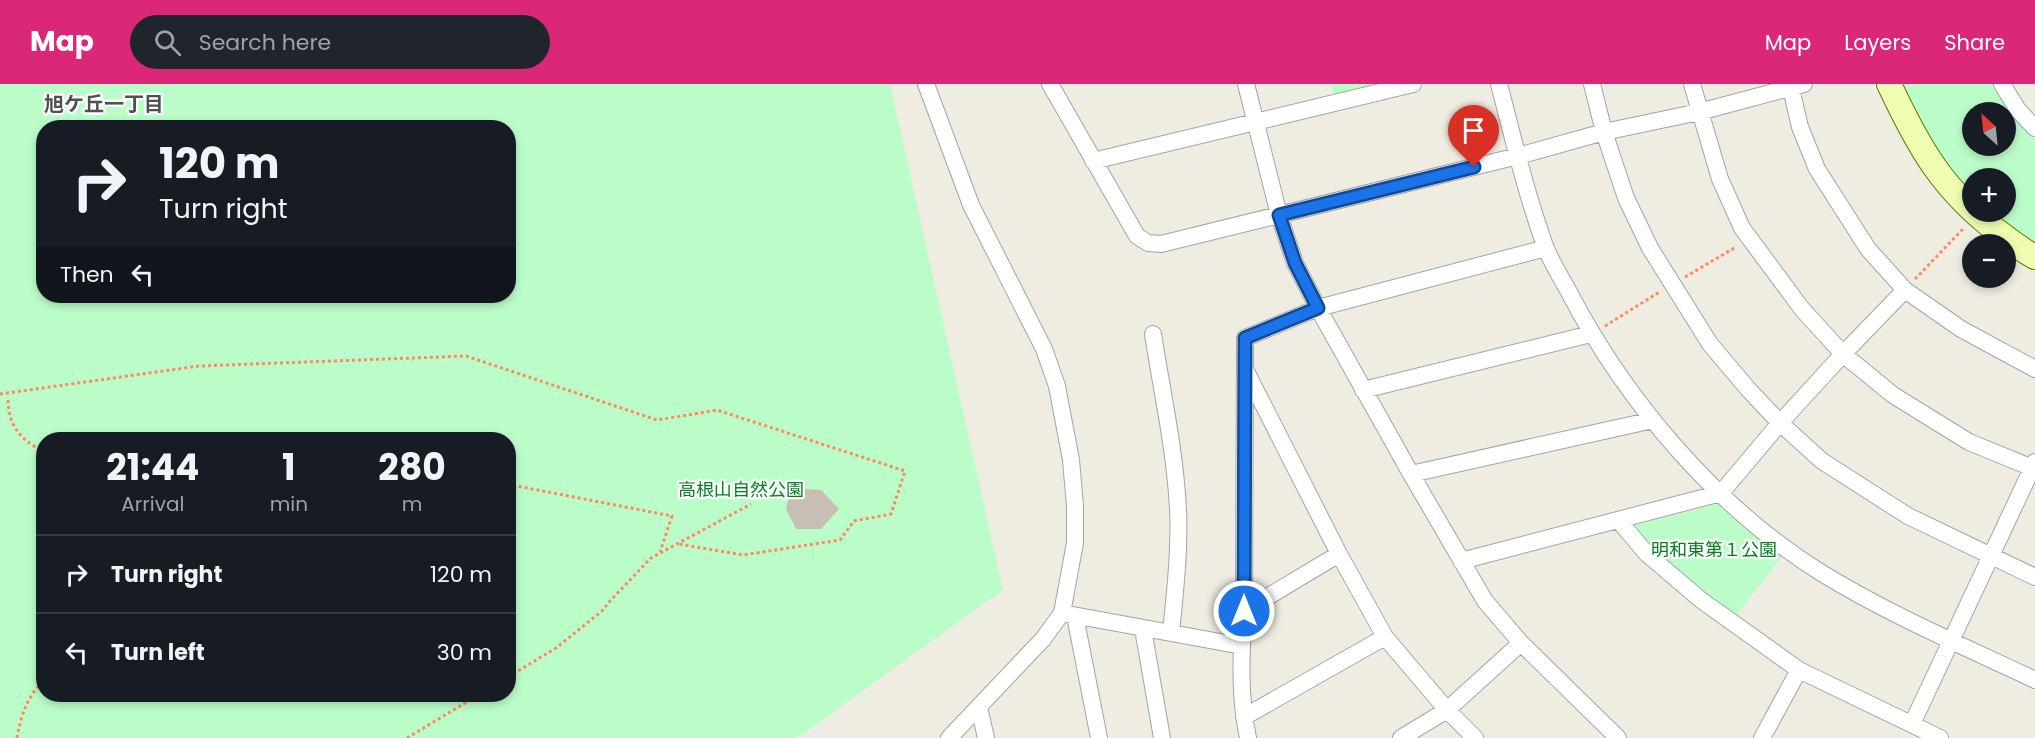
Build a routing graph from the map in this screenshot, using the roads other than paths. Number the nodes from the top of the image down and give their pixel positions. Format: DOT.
graph roads {
  1 [pos="926,84"];
  2 [pos="1050,84"];
  3 [pos="1246,84"];
  4 [pos="1413,84"];
  5 [pos="1499,84"];
  6 [pos="1592,84"];
  7 [pos="1692,84"];
  8 [pos="1889,84"];
  9 [pos="2002,84"];
  10 [pos="1795,85"];
  11 [pos="1699,112"];
  12 [pos="1255,123"];
  13 [pos="2035,128"];
  14 [pos="1604,132"];
  15 [pos="1518,156"];
  16 [pos="1093,161"];
  17 [pos="1279,215"];
  18 [pos="1546,248"];
  19 [pos="2035,257"];
  20 [pos="1905,290"];
  21 [pos="1318,308"];
  22 [pos="1153,334"];
  23 [pos="1591,334"];
  24 [pos="1843,354"];
  25 [pos="2035,369"];
  26 [pos="1245,370"];
  27 [pos="1363,390"];
  28 [pos="1653,420"];
  29 [pos="1780,423"];
  30 [pos="2034,467"];
  31 [pos="1411,474"];
  32 [pos="1721,493"];
  33 [pos="1619,521"];
  34 [pos="1340,554"];
  35 [pos="1991,556"];
  36 [pos="1461,561"];
  37 [pos="2035,577"];
  38 [pos="1244,611"];
  39 [pos="1068,615"];
  40 [pos="1143,629"];
  41 [pos="1171,633"];
  42 [pos="1384,637"];
  43 [pos="1951,640"];
  44 [pos="1521,643"];
  45 [pos="1242,646"];
  46 [pos="1799,670"];
  47 [pos="2035,680"];
  48 [pos="979,707"];
  49 [pos="1447,710"];
  50 [pos="1244,717"];
  51 [pos="1912,724"];
  52 [pos="949,738"];
  53 [pos="986,738"];
  54 [pos="1099,738"];
  55 [pos="1162,738"];
  56 [pos="1248,738"];
  57 [pos="1401,738"];
  58 [pos="1475,738"];
  59 [pos="1618,738"];
  60 [pos="1762,738"];
  61 [pos="1940,738"];
  1 -- 39 [label="street"];
  2 -- 16 [label="street"];
  3 -- 12 [label="street"];
  4 -- 12 [label="street"];
  5 -- 15 [label="street"];
  6 -- 14 [label="street"];
  7 -- 11 [label="street"];
  8 -- 19 [label="street"];
  9 -- 13 [label="street"];
  10 -- 11 [label="street"];
  10 -- 20 [label="street"];
  11 -- 14 [label="street"];
  11 -- 24 [label="street"];
  12 -- 16 [label="street"];
  12 -- 17 [label="street"];
  14 -- 15 [label="street"];
  14 -- 29 [label="street"];
  15 -- 17 [label="street"];
  15 -- 18 [label="street"];
  16 -- 17 [label="street"];
  17 -- 21 [label="street"];
  18 -- 21 [label="street"];
  18 -- 23 [label="street"];
  20 -- 24 [label="street"];
  20 -- 25 [label="street"];
  21 -- 26 [label="street"];
  21 -- 27 [label="street"];
  22 -- 41 [label="street"];
  23 -- 27 [label="street"];
  23 -- 28 [label="street"];
  24 -- 29 [label="street"];
  24 -- 30 [label="street"];
  26 -- 34 [label="street"];
  26 -- 38 [label="street"];
  27 -- 31 [label="street"];
  28 -- 31 [label="street"];
  28 -- 32 [label="street"];
  29 -- 32 [label="street"];
  29 -- 35 [label="street"];
  30 -- 35 [label="street"];
  31 -- 36 [label="street"];
  32 -- 33 [label="street"];
  32 -- 43 [label="street"];
  33 -- 36 [label="street"];
  33 -- 46 [label="street"];
  34 -- 38 [label="street"];
  34 -- 42 [label="street"];
  35 -- 37 [label="street"];
  35 -- 43 [label="street"];
  36 -- 44 [label="street"];
  38 -- 45 [label="street"];
  39 -- 40 [label="street"];
  39 -- 48 [label="street"];
  39 -- 54 [label="street"];
  40 -- 41 [label="street"];
  40 -- 55 [label="street"];
  41 -- 45 [label="street"];
  42 -- 49 [label="street"];
  42 -- 50 [label="street"];
  43 -- 47 [label="street"];
  43 -- 51 [label="street"];
  44 -- 49 [label="street"];
  44 -- 59 [label="street"];
  45 -- 50 [label="street"];
  46 -- 51 [label="street"];
  46 -- 60 [label="street"];
  48 -- 52 [label="street"];
  48 -- 53 [label="street"];
  49 -- 57 [label="street"];
  49 -- 58 [label="street"];
  50 -- 56 [label="street"];
  51 -- 61 [label="street"];
}
